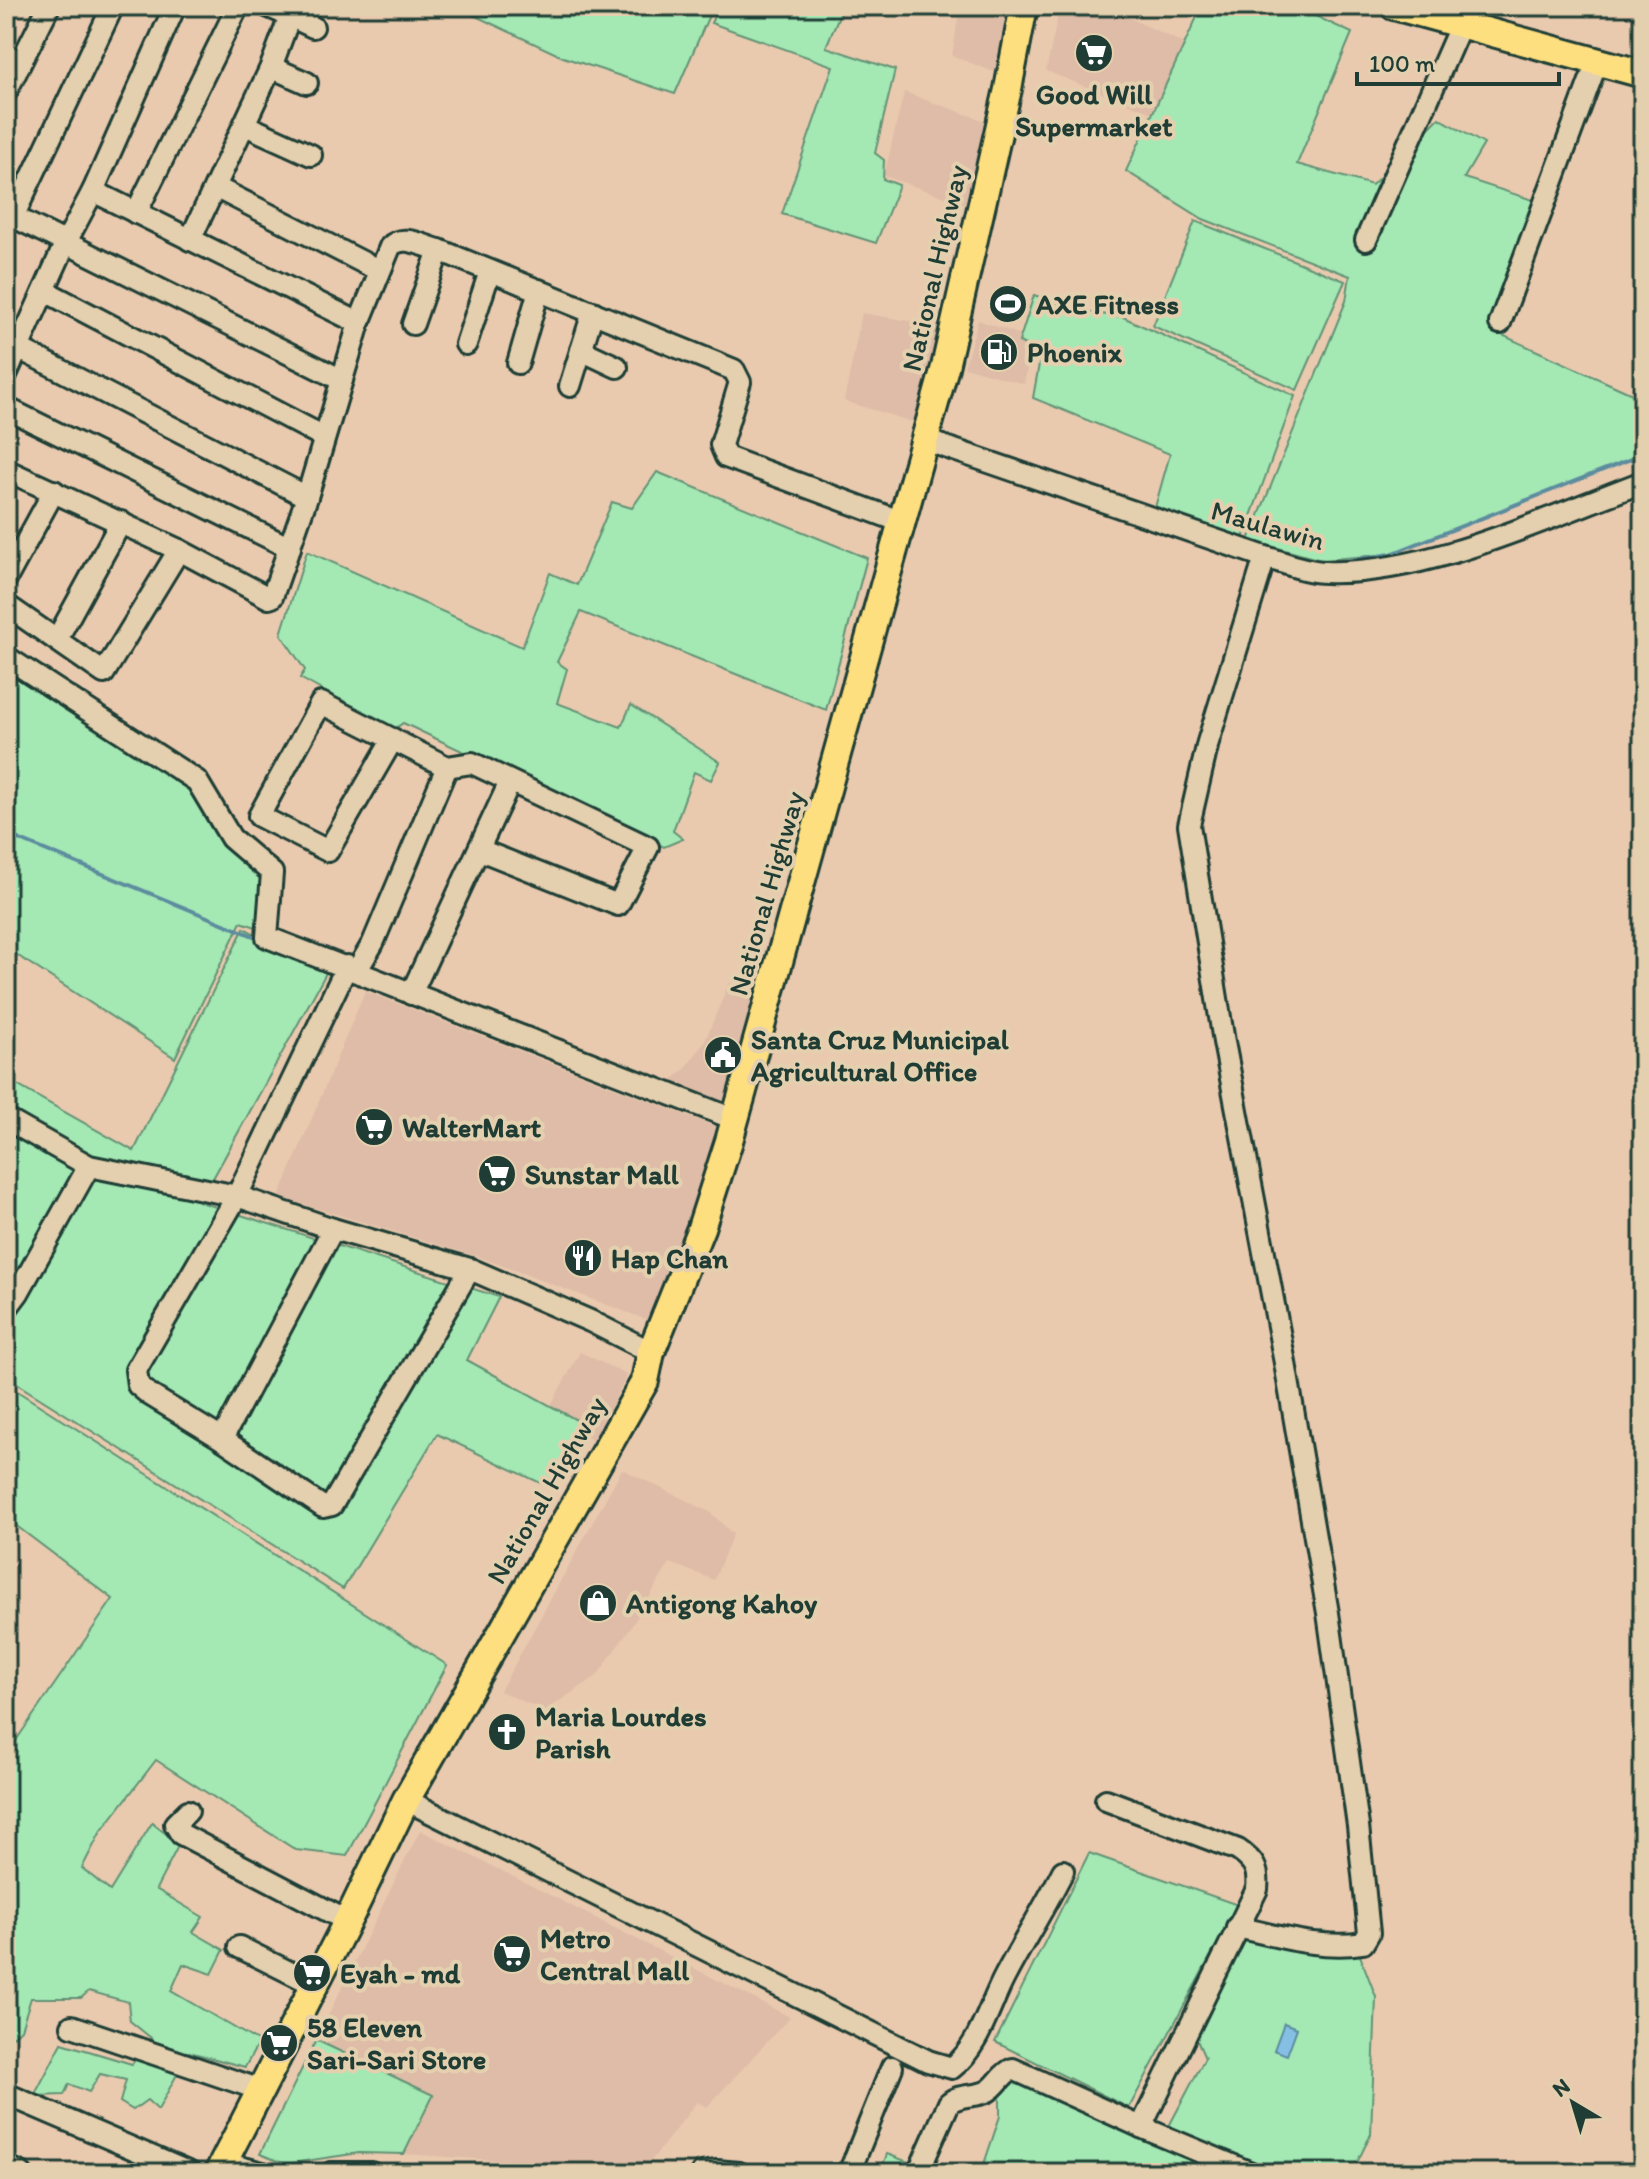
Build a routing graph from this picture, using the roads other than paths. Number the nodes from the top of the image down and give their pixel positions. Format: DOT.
graph roads {
  1 [pos="49,6"];
  2 [pos="113,6"];
  3 [pos="175,6"];
  4 [pos="238,6"];
  5 [pos="267,6"];
  6 [pos="1024,6"];
  7 [pos="1394,6"];
  8 [pos="1465,15"];
  9 [pos="290,16"];
  10 [pos="313,27"];
  11 [pos="1597,62"];
  12 [pos="271,67"];
  13 [pos="1643,74"];
  14 [pos="307,83"];
  15 [pos="6,92"];
  16 [pos="245,125"];
  17 [pos="311,155"];
  18 [pos="215,187"];
  19 [pos="93,191"];
  20 [pos="136,213"];
  21 [pos="9,215"];
  22 [pos="190,240"];
  23 [pos="1366,240"];
  24 [pos="66,242"];
  25 [pos="439,250"];
  26 [pos="378,270"];
  27 [pos="490,271"];
  28 [pos="539,290"];
  29 [pos="45,291"];
  30 [pos="593,312"];
  31 [pos="359,323"];
  32 [pos="1500,323"];
  33 [pos="413,324"];
  34 [pos="466,344"];
  35 [pos="18,348"];
  36 [pos="581,350"];
  37 [pos="518,363"];
  38 [pos="617,367"];
  39 [pos="6,375"];
  40 [pos="342,380"];
  41 [pos="570,386"];
  42 [pos="6,408"];
  43 [pos="324,437"];
  44 [pos="925,440"];
  45 [pos="6,470"];
  46 [pos="1643,482"];
  47 [pos="54,491"];
  48 [pos="307,497"];
  49 [pos="121,522"];
  50 [pos="902,522"];
  51 [pos="290,548"];
  52 [pos="179,550"];
  53 [pos="1265,557"];
  54 [pos="6,579"];
  55 [pos="6,605"];
  56 [pos="57,639"];
  57 [pos="6,657"];
  58 [pos="393,739"];
  59 [pos="447,767"];
  60 [pos="510,782"];
  61 [pos="480,850"];
  62 [pos="352,968"];
  63 [pos="411,994"];
  64 [pos="6,1119"];
  65 [pos="734,1119"];
  66 [pos="89,1166"];
  67 [pos="237,1196"];
  68 [pos="333,1229"];
  69 [pos="470,1269"];
  70 [pos="6,1309"];
  71 [pos="651,1352"];
  72 [pos="222,1439"];
  73 [pos="406,1800"];
  74 [pos="1106,1800"];
  75 [pos="188,1811"];
  76 [pos="1063,1871"];
  77 [pos="347,1921"];
  78 [pos="1237,1927"];
  79 [pos="239,1947"];
  80 [pos="315,1985"];
  81 [pos="72,2026"];
  82 [pos="892,2067"];
  83 [pos="261,2090"];
  84 [pos="6,2094"];
  85 [pos="1141,2127"];
  86 [pos="6,2166"];
  87 [pos="221,2168"];
  88 [pos="21,2173"];
  89 [pos="190,2173"];
  90 [pos="263,2173"];
  91 [pos="331,2173"];
  92 [pos="371,2173"];
  93 [pos="702,2173"];
  94 [pos="739,2173"];
  95 [pos="849,2173"];
  96 [pos="918,2173"];
  97 [pos="1251,2173"];
  1 -- 15 [label="street"];
  2 -- 21 [label="street"];
  3 -- 19 [label="street"];
  4 -- 20 [label="street"];
  5 -- 9 [label="street"];
  6 -- 44 [label="main road, National Highway"];
  7 -- 8 [label="main road"];
  8 -- 11 [label="main road"];
  8 -- 23 [label="street"];
  9 -- 10 [label="street"];
  9 -- 12 [label="street"];
  11 -- 13 [label="main road"];
  11 -- 32 [label="street"];
  12 -- 14 [label="street"];
  12 -- 16 [label="street"];
  16 -- 17 [label="street"];
  16 -- 18 [label="street"];
  18 -- 22 [label="street"];
  18 -- 26 [label="street"];
  19 -- 20 [label="street"];
  19 -- 24 [label="street"];
  20 -- 22 [label="street"];
  21 -- 24 [label="street"];
  22 -- 31 [label="street"];
  24 -- 29 [label="street"];
  24 -- 40 [label="street"];
  25 -- 26 [label="street"];
  25 -- 27 [label="street"];
  25 -- 33 [label="street"];
  26 -- 31 [label="street"];
  27 -- 28 [label="street"];
  27 -- 34 [label="street"];
  28 -- 30 [label="street"];
  28 -- 37 [label="street"];
  29 -- 35 [label="street"];
  29 -- 43 [label="street"];
  30 -- 36 [label="street"];
  30 -- 50 [label="street"];
  31 -- 40 [label="street"];
  35 -- 39 [label="street"];
  35 -- 48 [label="street"];
  36 -- 38 [label="street"];
  36 -- 41 [label="street"];
  40 -- 43 [label="street"];
  42 -- 51 [label="street"];
  43 -- 48 [label="street"];
  44 -- 50 [label="main road, National Highway"];
  44 -- 53 [label="street, Maulawin"];
  45 -- 47 [label="street"];
  46 -- 53 [label="street, Maulawin"];
  47 -- 49 [label="street"];
  47 -- 54 [label="street"];
  48 -- 51 [label="street"];
  49 -- 52 [label="street"];
  49 -- 56 [label="street"];
  50 -- 65 [label="main road, National Highway"];
  51 -- 52 [label="street"];
  52 -- 56 [label="street"];
  53 -- 78 [label="street"];
  55 -- 56 [label="street"];
  57 -- 62 [label="street"];
  58 -- 58 [label="street"];
  58 -- 59 [label="street"];
  59 -- 60 [label="street"];
  59 -- 62 [label="street"];
  60 -- 61 [label="street"];
  60 -- 61 [label="street"];
  61 -- 63 [label="street"];
  62 -- 63 [label="street"];
  62 -- 67 [label="street"];
  63 -- 65 [label="street"];
  64 -- 66 [label="street"];
  65 -- 71 [label="main road, National Highway"];
  66 -- 67 [label="street"];
  66 -- 70 [label="street"];
  67 -- 68 [label="street"];
  67 -- 72 [label="street"];
  68 -- 69 [label="street"];
  68 -- 72 [label="street"];
  69 -- 71 [label="street"];
  69 -- 72 [label="street"];
  71 -- 73 [label="main road, National Highway"];
  73 -- 76 [label="street"];
  73 -- 77 [label="main road, National Highway"];
  74 -- 78 [label="street"];
  75 -- 77 [label="street"];
  77 -- 80 [label="main road, National Highway"];
  78 -- 85 [label="street"];
  79 -- 80 [label="street"];
  80 -- 83 [label="main road, National Highway"];
  81 -- 83 [label="street"];
  82 -- 95 [label="street"];
  83 -- 87 [label="main road, National Highway"];
  84 -- 89 [label="street"];
  85 -- 96 [label="street"];
  85 -- 97 [label="street"];
  86 -- 88 [label="street"];
  87 -- 90 [label="street"];
  91 -- 92 [label="street"];
  93 -- 94 [label="street"];
}
